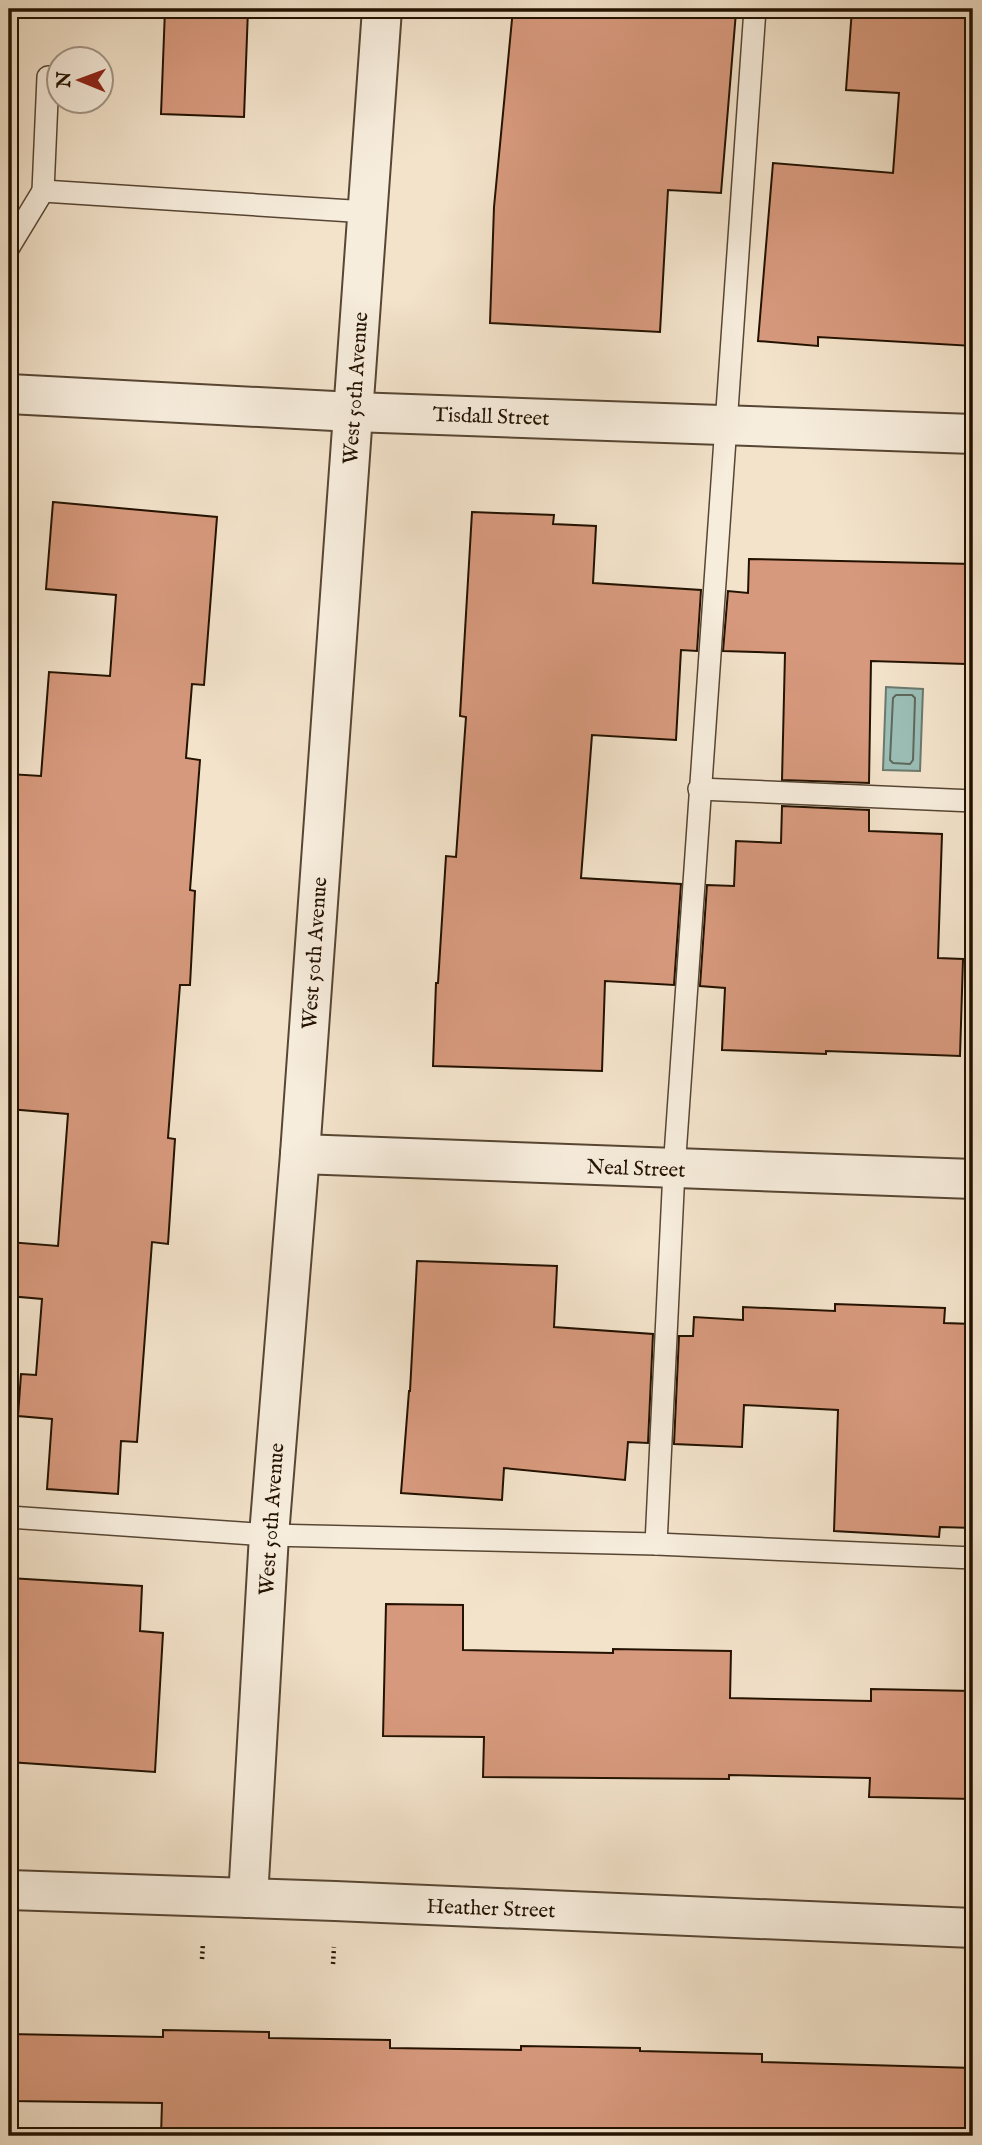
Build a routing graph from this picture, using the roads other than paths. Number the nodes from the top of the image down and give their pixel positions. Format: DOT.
graph roads {
  1 [pos="382,9"];
  2 [pos="755,9"];
  3 [pos="46,116"];
  4 [pos="43,191"];
  5 [pos="367,212"];
  6 [pos="9,247"];
  7 [pos="9,394"];
  8 [pos="353,412"];
  9 [pos="725,425"];
  10 [pos="973,434"];
  11 [pos="699,789"];
  12 [pos="973,801"];
  13 [pos="300,1154"];
  14 [pos="674,1170"];
  15 [pos="973,1179"];
  16 [pos="9,1517"];
  17 [pos="269,1535"];
  18 [pos="656,1544"];
  19 [pos="973,1558"];
  20 [pos="9,1890"];
  21 [pos="248,1898"];
  22 [pos="973,1928"];
  1 -- 5 [label="street, West 50th Avenue"];
  2 -- 9 [label="lane"];
  3 -- 4 [label="lane"];
  4 -- 5 [label="lane"];
  4 -- 6 [label="lane"];
  5 -- 8 [label="street, West 50th Avenue"];
  7 -- 8 [label="street, Tisdall Street"];
  8 -- 9 [label="street, Tisdall Street"];
  8 -- 13 [label="street, West 50th Avenue"];
  9 -- 10 [label="street, Tisdall Street"];
  9 -- 11 [label="lane"];
  11 -- 12 [label="lane"];
  11 -- 14 [label="lane"];
  13 -- 14 [label="street, Neal Street"];
  13 -- 17 [label="street, West 50th Avenue"];
  14 -- 15 [label="street, Neal Street"];
  14 -- 18 [label="lane"];
  16 -- 17 [label="lane"];
  17 -- 18 [label="lane"];
  17 -- 21 [label="street, West 50th Avenue"];
  18 -- 19 [label="lane"];
  20 -- 21 [label="street, Heather Street"];
  21 -- 22 [label="street, Heather Street"];
}
